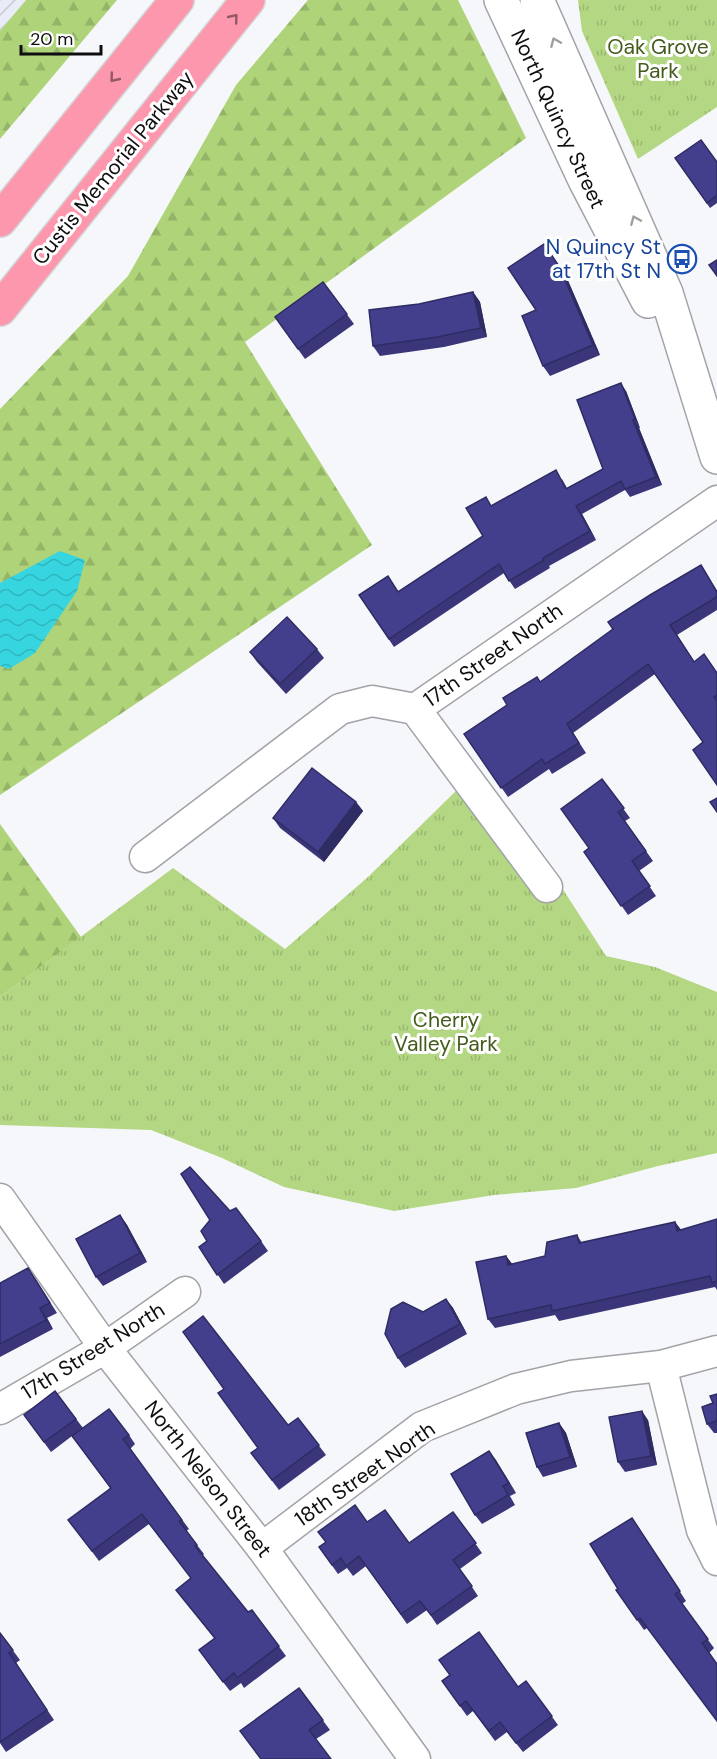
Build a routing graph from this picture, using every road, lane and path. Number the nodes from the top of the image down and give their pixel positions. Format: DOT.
graph roads {
  1 [pos="177,0"];
  2 [pos="248,0"];
  3 [pos="521,6"];
  4 [pos="0,220"];
  5 [pos="0,309"];
  6 [pos="708,397"];
  7 [pos="717,457"];
  8 [pos="717,501"];
  9 [pos="415,709"];
  10 [pos="145,857"];
  11 [pos="547,887"];
  12 [pos="0,1199"];
  13 [pos="185,1292"];
  14 [pos="105,1347"];
  15 [pos="717,1350"];
  16 [pos="661,1366"];
  17 [pos="0,1409"];
  18 [pos="262,1548"];
  19 [pos="717,1560"];
  20 [pos="415,1759"];
  1 -- 4 [label="highway, one-way"];
  5 -- 2 [label="highway, Custis Memorial Parkway, one-way"];
  3 -- 6 [label="main road, North Quincy Street"];
  6 -- 7 [label="main road, North Quincy Street"];
  8 -- 9 [label="street, 17th Street North"];
  9 -- 10 [label="street, 17th Street North"];
  9 -- 11 [label="street"];
  12 -- 14 [label="street, North Nelson Street"];
  13 -- 14 [label="street, 17th Street North"];
  14 -- 17 [label="street, 17th Street North"];
  14 -- 18 [label="street, North Nelson Street"];
  15 -- 16 [label="street, 18th Street North"];
  16 -- 18 [label="street, 18th Street North"];
  16 -- 19 [label="street"];
  18 -- 20 [label="street, North Nelson Street"];
}
